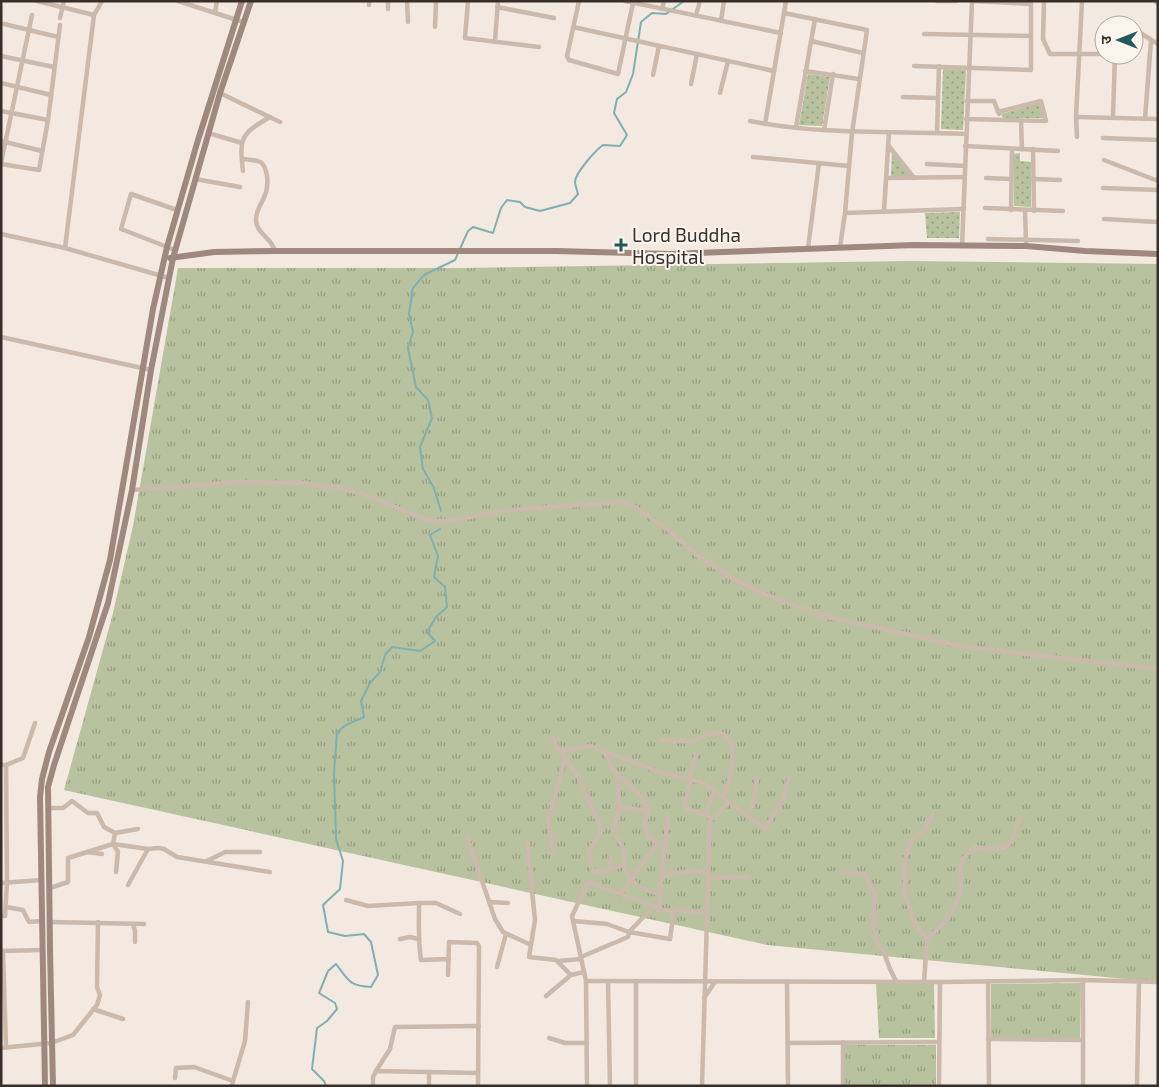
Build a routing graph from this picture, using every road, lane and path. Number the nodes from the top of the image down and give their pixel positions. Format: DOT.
graph roads {
  1 [pos="37,1"];
  2 [pos="64,1"];
  3 [pos="102,1"];
  4 [pos="178,1"];
  5 [pos="217,1"];
  6 [pos="242,1"];
  7 [pos="251,1"];
  8 [pos="388,1"];
  9 [pos="407,1"];
  10 [pos="436,1"];
  11 [pos="468,1"];
  12 [pos="579,1"];
  13 [pos="626,1"];
  14 [pos="664,1"];
  15 [pos="700,1"];
  16 [pos="724,1"];
  17 [pos="786,1"];
  18 [pos="937,1"];
  19 [pos="956,1"];
  20 [pos="973,1"];
  21 [pos="1044,1"];
  22 [pos="1082,1"];
  23 [pos="1155,1"];
  24 [pos="633,3"];
  25 [pos="498,4"];
  26 [pos="1158,4"];
  27 [pos="63,7"];
  28 [pos="388,9"];
  29 [pos="664,9"];
  30 [pos="215,12"];
  31 [pos="784,12"];
  32 [pos="32,15"];
  33 [pos="94,15"];
  34 [pos="696,15"];
  35 [pos="60,18"];
  36 [pos="554,18"];
  37 [pos="235,19"];
  38 [pos="815,19"];
  39 [pos="720,21"];
  40 [pos="243,22"];
  41 [pos="408,22"];
  42 [pos="4,24"];
  43 [pos="60,25"];
  44 [pos="435,27"];
  45 [pos="573,27"];
  46 [pos="30,30"];
  47 [pos="781,33"];
  48 [pos="924,34"];
  49 [pos="1144,35"];
  50 [pos="971,36"];
  51 [pos="1031,36"];
  52 [pos="58,37"];
  53 [pos="626,38"];
  54 [pos="1151,40"];
  55 [pos="495,41"];
  56 [pos="811,41"];
  57 [pos="1158,44"];
  58 [pos="659,46"];
  59 [pos="539,47"];
  60 [pos="864,53"];
  61 [pos="697,54"];
  62 [pos="1094,54"];
  63 [pos="1079,55"];
  64 [pos="1,56"];
  65 [pos="22,60"];
  66 [pos="728,61"];
  67 [pos="222,64"];
  68 [pos="229,65"];
  69 [pos="1115,65"];
  70 [pos="914,66"];
  71 [pos="939,66"];
  72 [pos="54,67"];
  73 [pos="970,67"];
  74 [pos="805,70"];
  75 [pos="774,71"];
  76 [pos="833,74"];
  77 [pos="653,75"];
  78 [pos="859,79"];
  79 [pos="1,83"];
  80 [pos="690,84"];
  81 [pos="18,88"];
  82 [pos="220,93"];
  83 [pos="720,93"];
  84 [pos="51,94"];
  85 [pos="903,98"];
  86 [pos="938,98"];
  87 [pos="967,101"];
  88 [pos="1,111"];
  89 [pos="998,112"];
  90 [pos="12,114"];
  91 [pos="1113,116"];
  92 [pos="270,117"];
  93 [pos="1076,117"];
  94 [pos="966,119"];
  95 [pos="1145,119"];
  96 [pos="1158,119"];
  97 [pos="48,120"];
  98 [pos="750,120"];
  99 [pos="1001,120"];
  100 [pos="280,122"];
  101 [pos="1021,122"];
  102 [pos="765,124"];
  103 [pos="796,127"];
  104 [pos="824,130"];
  105 [pos="889,132"];
  106 [pos="208,133"];
  107 [pos="852,133"];
  108 [pos="937,133"];
  109 [pos="966,134"];
  110 [pos="1077,137"];
  111 [pos="1103,138"];
  112 [pos="1158,140"];
  113 [pos="3,142"];
  114 [pos="242,143"];
  115 [pos="888,145"];
  116 [pos="966,146"];
  117 [pos="1012,149"];
  118 [pos="1022,149"];
  119 [pos="1033,149"];
  120 [pos="42,151"];
  121 [pos="1058,151"];
  122 [pos="753,157"];
  123 [pos="242,159"];
  124 [pos="1104,160"];
  125 [pos="820,163"];
  126 [pos="1,164"];
  127 [pos="927,164"];
  128 [pos="850,166"];
  129 [pos="965,166"];
  130 [pos="243,171"];
  131 [pos="964,177"];
  132 [pos="887,178"];
  133 [pos="914,178"];
  134 [pos="986,178"];
  135 [pos="195,179"];
  136 [pos="1011,179"];
  137 [pos="1033,179"];
  138 [pos="1060,180"];
  139 [pos="1158,181"];
  140 [pos="240,187"];
  141 [pos="1103,188"];
  142 [pos="1158,190"];
  143 [pos="985,208"];
  144 [pos="177,210"];
  145 [pos="964,210"];
  146 [pos="1011,210"];
  147 [pos="1025,210"];
  148 [pos="884,211"];
  149 [pos="1034,211"];
  150 [pos="1063,211"];
  151 [pos="845,213"];
  152 [pos="1104,219"];
  153 [pos="1158,222"];
  154 [pos="1,234"];
  155 [pos="988,238"];
  156 [pos="1078,242"];
  157 [pos="1026,243"];
  158 [pos="962,246"];
  159 [pos="167,247"];
  160 [pos="840,247"];
  161 [pos="65,248"];
  162 [pos="808,248"];
  163 [pos="175,250"];
  164 [pos="274,251"];
  165 [pos="1158,254"];
  166 [pos="164,258"];
  167 [pos="173,258"];
  168 [pos="160,276"];
  169 [pos="169,278"];
  170 [pos="1,337"];
  171 [pos="143,368"];
  172 [pos="151,370"];
  173 [pos="132,490"];
  174 [pos="1158,669"];
  175 [pos="35,723"];
  176 [pos="552,738"];
  177 [pos="661,740"];
  178 [pos="559,751"];
  179 [pos="606,752"];
  180 [pos="696,755"];
  181 [pos="565,759"];
  182 [pos="4,765"];
  183 [pos="618,775"];
  184 [pos="757,778"];
  185 [pos="788,778"];
  186 [pos="690,780"];
  187 [pos="714,791"];
  188 [pos="724,798"];
  189 [pos="728,802"];
  190 [pos="619,807"];
  191 [pos="49,808"];
  192 [pos="649,811"];
  193 [pos="933,814"];
  194 [pos="668,815"];
  195 [pos="707,816"];
  196 [pos="747,816"];
  197 [pos="1020,818"];
  198 [pos="138,829"];
  199 [pos="116,833"];
  200 [pos="466,837"];
  201 [pos="527,842"];
  202 [pos="659,842"];
  203 [pos="113,844"];
  204 [pos="665,847"];
  205 [pos="148,849"];
  206 [pos="86,851"];
  207 [pos="260,852"];
  208 [pos="554,853"];
  209 [pos="102,854"];
  210 [pos="611,857"];
  211 [pos="207,862"];
  212 [pos="623,865"];
  213 [pos="610,869"];
  214 [pos="593,871"];
  215 [pos="116,872"];
  216 [pos="270,872"];
  217 [pos="842,873"];
  218 [pos="662,875"];
  219 [pos="708,876"];
  220 [pos="748,877"];
  221 [pos="50,879"];
  222 [pos="632,879"];
  223 [pos="41,880"];
  224 [pos="1,882"];
  225 [pos="588,882"];
  226 [pos="7,883"];
  227 [pos="128,886"];
  228 [pos="50,888"];
  229 [pos="620,894"];
  230 [pos="660,894"];
  231 [pos="346,900"];
  232 [pos="489,902"];
  233 [pos="419,903"];
  234 [pos="508,903"];
  235 [pos="654,906"];
  236 [pos="6,907"];
  237 [pos="659,910"];
  238 [pos="674,910"];
  239 [pos="707,912"];
  240 [pos="460,914"];
  241 [pos="1,916"];
  242 [pos="42,921"];
  243 [pos="574,921"];
  244 [pos="50,922"];
  245 [pos="98,922"];
  246 [pos="133,924"];
  247 [pos="144,924"];
  248 [pos="629,932"];
  249 [pos="506,934"];
  250 [pos="400,939"];
  251 [pos="418,939"];
  252 [pos="927,939"];
  253 [pos="135,942"];
  254 [pos="531,945"];
  255 [pos="43,950"];
  256 [pos="2,951"];
  257 [pos="581,958"];
  258 [pos="449,959"];
  259 [pos="558,961"];
  260 [pos="497,968"];
  261 [pos="584,972"];
  262 [pos="448,975"];
  263 [pos="571,975"];
  264 [pos="1083,980"];
  265 [pos="586,981"];
  266 [pos="608,981"];
  267 [pos="896,981"];
  268 [pos="988,981"];
  269 [pos="1139,981"];
  270 [pos="636,982"];
  271 [pos="704,982"];
  272 [pos="715,982"];
  273 [pos="787,982"];
  274 [pos="924,982"];
  275 [pos="940,982"];
  276 [pos="1158,982"];
  277 [pos="546,996"];
  278 [pos="704,999"];
  279 [pos="248,1002"];
  280 [pos="93,1009"];
  281 [pos="123,1019"];
  282 [pos="479,1026"];
  283 [pos="549,1038"];
  284 [pos="988,1039"];
  285 [pos="1082,1040"];
  286 [pos="587,1042"];
  287 [pos="843,1042"];
  288 [pos="939,1042"];
  289 [pos="48,1043"];
  290 [pos="788,1044"];
  291 [pos="4,1048"];
  292 [pos="376,1071"];
  293 [pos="429,1072"];
  294 [pos="477,1073"];
  295 [pos="175,1078"];
  296 [pos="233,1083"];
  297 [pos="46,1086"];
  298 [pos="53,1086"];
  299 [pos="373,1086"];
  300 [pos="429,1086"];
  301 [pos="478,1086"];
  302 [pos="587,1086"];
  303 [pos="610,1086"];
  304 [pos="636,1086"];
  305 [pos="702,1086"];
  306 [pos="788,1086"];
  307 [pos="843,1086"];
  308 [pos="939,1086"];
  309 [pos="989,1086"];
  310 [pos="1083,1086"];
  311 [pos="1137,1086"];
  1 -- 27 [label="street"];
  2 -- 27 [label="street"];
  3 -- 33 [label="street"];
  4 -- 30 [label="street"];
  5 -- 30 [label="street"];
  6 -- 37 [label="street"];
  7 -- 40 [label="street"];
  8 -- 28 [label="street"];
  9 -- 41 [label="street"];
  10 -- 44 [label="street"];
  11 -- 55 [label="street"];
  12 -- 45 [label="street"];
  13 -- 24 [label="street"];
  14 -- 29 [label="street"];
  15 -- 34 [label="street"];
  16 -- 39 [label="street"];
  17 -- 31 [label="street"];
  18 -- 19 [label="street"];
  20 -- 50 [label="street"];
  20 -- 51 [label="street"];
  21 -- 63 [label="street"];
  22 -- 63 [label="street"];
  23 -- 26 [label="street"];
  24 -- 29 [label="street"];
  24 -- 53 [label="street"];
  25 -- 36 [label="street"];
  25 -- 55 [label="street"];
  27 -- 33 [label="street"];
  27 -- 35 [label="street"];
  29 -- 34 [label="street"];
  30 -- 37 [label="street"];
  31 -- 38 [label="street"];
  31 -- 47 [label="street"];
  32 -- 46 [label="street"];
  33 -- 161 [label="street"];
  34 -- 39 [label="street"];
  37 -- 40 [label="street"];
  37 -- 67 [label="street"];
  38 -- 56 [label="street"];
  38 -- 60 [label="street"];
  39 -- 47 [label="street"];
  40 -- 68 [label="street"];
  42 -- 46 [label="street"];
  43 -- 52 [label="street"];
  45 -- 53 [label="street"];
  45 -- 53 [label="street"];
  46 -- 52 [label="street"];
  46 -- 65 [label="street"];
  47 -- 75 [label="street"];
  48 -- 50 [label="street"];
  49 -- 54 [label="street"];
  50 -- 51 [label="street"];
  50 -- 73 [label="street"];
  51 -- 73 [label="street"];
  52 -- 72 [label="street"];
  53 -- 58 [label="street"];
  54 -- 57 [label="street"];
  54 -- 95 [label="street"];
  55 -- 59 [label="street"];
  56 -- 60 [label="street"];
  56 -- 74 [label="street"];
  58 -- 61 [label="street"];
  58 -- 77 [label="street"];
  60 -- 78 [label="street"];
  61 -- 66 [label="street"];
  61 -- 80 [label="street"];
  62 -- 63 [label="street"];
  63 -- 93 [label="street"];
  64 -- 65 [label="street"];
  65 -- 72 [label="street"];
  65 -- 81 [label="street"];
  66 -- 75 [label="street"];
  66 -- 83 [label="street"];
  67 -- 68 [label="street"];
  67 -- 144 [label="street"];
  68 -- 82 [label="street"];
  69 -- 91 [label="street"];
  70 -- 71 [label="street"];
  71 -- 73 [label="street"];
  71 -- 86 [label="street"];
  72 -- 84 [label="street"];
  73 -- 87 [label="street"];
  74 -- 76 [label="street"];
  74 -- 103 [label="street"];
  75 -- 102 [label="street"];
  76 -- 78 [label="street"];
  76 -- 104 [label="street"];
  78 -- 107 [label="street"];
  79 -- 81 [label="street"];
  81 -- 84 [label="street"];
  81 -- 90 [label="street"];
  82 -- 92 [label="street"];
  82 -- 106 [label="street"];
  84 -- 97 [label="street"];
  85 -- 86 [label="street"];
  86 -- 108 [label="street"];
  87 -- 89 [label="street"];
  87 -- 94 [label="street"];
  88 -- 90 [label="street"];
  89 -- 99 [label="street"];
  89 -- 101 [label="street"];
  90 -- 97 [label="street"];
  90 -- 113 [label="street"];
  91 -- 93 [label="street"];
  91 -- 95 [label="street"];
  92 -- 100 [label="street"];
  92 -- 114 [label="street"];
  93 -- 110 [label="street"];
  94 -- 99 [label="street"];
  94 -- 109 [label="street"];
  95 -- 96 [label="street"];
  97 -- 120 [label="street"];
  98 -- 102 [label="street"];
  99 -- 101 [label="street"];
  101 -- 118 [label="street"];
  102 -- 103 [label="street"];
  103 -- 104 [label="street"];
  104 -- 107 [label="street"];
  105 -- 107 [label="street"];
  105 -- 108 [label="street"];
  105 -- 115 [label="street"];
  106 -- 114 [label="street"];
  106 -- 135 [label="street"];
  107 -- 128 [label="street"];
  108 -- 109 [label="street"];
  109 -- 116 [label="street"];
  111 -- 112 [label="street"];
  113 -- 120 [label="street"];
  113 -- 126 [label="street"];
  114 -- 123 [label="street"];
  115 -- 132 [label="street"];
  115 -- 133 [label="street"];
  116 -- 117 [label="street"];
  116 -- 129 [label="street"];
  117 -- 118 [label="street"];
  117 -- 136 [label="street"];
  118 -- 119 [label="street"];
  119 -- 121 [label="street"];
  119 -- 137 [label="street"];
  120 -- 126 [label="street"];
  122 -- 125 [label="street"];
  123 -- 130 [label="street"];
  123 -- 164 [label="street"];
  124 -- 139 [label="street"];
  125 -- 128 [label="street"];
  125 -- 162 [label="street"];
  127 -- 129 [label="street"];
  128 -- 151 [label="street"];
  129 -- 131 [label="street"];
  131 -- 133 [label="street"];
  131 -- 145 [label="street"];
  132 -- 133 [label="street"];
  132 -- 148 [label="street"];
  134 -- 136 [label="street"];
  135 -- 140 [label="street"];
  135 -- 163 [label="street"];
  136 -- 146 [label="street"];
  137 -- 138 [label="street"];
  137 -- 149 [label="street"];
  141 -- 142 [label="street"];
  143 -- 146 [label="street"];
  144 -- 159 [label="street"];
  144 -- 159 [label="street"];
  145 -- 148 [label="street"];
  145 -- 158 [label="street"];
  146 -- 147 [label="street"];
  147 -- 149 [label="street"];
  147 -- 157 [label="street"];
  148 -- 151 [label="street"];
  149 -- 150 [label="street"];
  151 -- 160 [label="street"];
  152 -- 153 [label="street"];
  154 -- 161 [label="street"];
  155 -- 157 [label="street"];
  156 -- 157 [label="street"];
  157 -- 158 [label="street"];
  157 -- 165 [label="street"];
  158 -- 160 [label="street"];
  159 -- 163 [label="street"];
  159 -- 166 [label="street"];
  160 -- 162 [label="street"];
  161 -- 168 [label="street"];
  162 -- 164 [label="street"];
  163 -- 167 [label="street"];
  164 -- 167 [label="street"];
  166 -- 167 [label="street"];
  166 -- 168 [label="street"];
  167 -- 169 [label="street"];
  168 -- 169 [label="street"];
  168 -- 171 [label="street"];
  169 -- 172 [label="street"];
  170 -- 171 [label="street"];
  171 -- 172 [label="street"];
  171 -- 223 [label="street"];
  172 -- 173 [label="street"];
  173 -- 174 [label="street"];
  173 -- 191 [label="street"];
  175 -- 182 [label="street"];
  176 -- 178 [label="street"];
  177 -- 188 [label="street"];
  178 -- 179 [label="street"];
  178 -- 181 [label="street"];
  179 -- 183 [label="street"];
  179 -- 186 [label="street"];
  180 -- 186 [label="street"];
  181 -- 208 [label="street"];
  181 -- 214 [label="street"];
  182 -- 226 [label="street"];
  183 -- 190 [label="street"];
  183 -- 192 [label="street"];
  184 -- 196 [label="street"];
  185 -- 196 [label="street"];
  186 -- 187 [label="street"];
  186 -- 195 [label="street"];
  187 -- 188 [label="street"];
  187 -- 195 [label="street"];
  188 -- 189 [label="street"];
  189 -- 195 [label="street"];
  189 -- 196 [label="street"];
  190 -- 192 [label="street"];
  190 -- 212 [label="street"];
  191 -- 199 [label="street"];
  191 -- 221 [label="street"];
  192 -- 202 [label="street"];
  193 -- 252 [label="street"];
  194 -- 204 [label="street"];
  195 -- 219 [label="street"];
  197 -- 252 [label="street"];
  198 -- 199 [label="street"];
  199 -- 203 [label="street"];
  200 -- 232 [label="street"];
  201 -- 254 [label="street"];
  202 -- 204 [label="street"];
  202 -- 222 [label="street"];
  203 -- 205 [label="street"];
  203 -- 206 [label="street"];
  203 -- 215 [label="street"];
  204 -- 218 [label="street"];
  205 -- 211 [label="street"];
  205 -- 227 [label="street"];
  206 -- 209 [label="street"];
  206 -- 228 [label="street"];
  207 -- 211 [label="street"];
  210 -- 213 [label="street"];
  211 -- 216 [label="street"];
  212 -- 213 [label="street"];
  212 -- 222 [label="street"];
  213 -- 214 [label="street"];
  214 -- 225 [label="street"];
  217 -- 267 [label="street"];
  218 -- 219 [label="street"];
  218 -- 230 [label="street"];
  219 -- 220 [label="street"];
  219 -- 239 [label="street"];
  221 -- 223 [label="street"];
  221 -- 228 [label="street"];
  222 -- 229 [label="street"];
  222 -- 230 [label="street"];
  223 -- 226 [label="street"];
  223 -- 242 [label="street"];
  224 -- 226 [label="street"];
  225 -- 229 [label="street"];
  225 -- 243 [label="street"];
  226 -- 236 [label="street"];
  228 -- 244 [label="street"];
  229 -- 235 [label="street"];
  230 -- 237 [label="street"];
  231 -- 233 [label="street"];
  232 -- 234 [label="street"];
  232 -- 249 [label="street"];
  233 -- 240 [label="street"];
  233 -- 251 [label="street"];
  235 -- 237 [label="street"];
  235 -- 248 [label="street"];
  236 -- 241 [label="street"];
  236 -- 242 [label="street"];
  237 -- 238 [label="street"];
  238 -- 239 [label="street"];
  238 -- 248 [label="street"];
  239 -- 271 [label="street"];
  242 -- 255 [label="street"];
  243 -- 248 [label="street"];
  243 -- 257 [label="street"];
  244 -- 245 [label="street"];
  244 -- 289 [label="street"];
  245 -- 246 [label="street"];
  245 -- 280 [label="street"];
  246 -- 247 [label="street"];
  246 -- 253 [label="street"];
  248 -- 257 [label="street"];
  249 -- 254 [label="street"];
  249 -- 260 [label="street"];
  250 -- 251 [label="street"];
  251 -- 258 [label="street"];
  252 -- 274 [label="street"];
  254 -- 259 [label="street"];
  255 -- 256 [label="street"];
  255 -- 289 [label="street"];
  256 -- 291 [label="street"];
  257 -- 259 [label="street"];
  257 -- 261 [label="street"];
  258 -- 262 [label="street"];
  258 -- 282 [label="street"];
  259 -- 263 [label="street"];
  261 -- 263 [label="street"];
  261 -- 265 [label="street"];
  263 -- 277 [label="street"];
  264 -- 268 [label="street"];
  264 -- 269 [label="street"];
  264 -- 285 [label="street"];
  265 -- 266 [label="street"];
  265 -- 286 [label="street"];
  266 -- 270 [label="street"];
  266 -- 303 [label="street"];
  267 -- 273 [label="street"];
  267 -- 274 [label="street"];
  268 -- 275 [label="street"];
  268 -- 284 [label="street"];
  269 -- 276 [label="street"];
  269 -- 311 [label="street"];
  270 -- 271 [label="street"];
  270 -- 304 [label="street"];
  271 -- 272 [label="street"];
  271 -- 278 [label="street"];
  272 -- 273 [label="street"];
  272 -- 278 [label="street"];
  273 -- 290 [label="street"];
  274 -- 275 [label="street"];
  275 -- 288 [label="street"];
  278 -- 305 [label="street"];
  279 -- 296 [label="street"];
  280 -- 281 [label="street"];
  280 -- 289 [label="street"];
  282 -- 292 [label="street"];
  282 -- 294 [label="street"];
  283 -- 286 [label="street"];
  284 -- 285 [label="street"];
  284 -- 309 [label="street"];
  285 -- 310 [label="street"];
  286 -- 302 [label="street"];
  287 -- 288 [label="street"];
  287 -- 290 [label="street"];
  287 -- 307 [label="street"];
  288 -- 308 [label="street"];
  289 -- 291 [label="street"];
  289 -- 297 [label="street"];
  289 -- 298 [label="street"];
  290 -- 306 [label="street"];
  292 -- 293 [label="street"];
  292 -- 299 [label="street"];
  293 -- 294 [label="street"];
  293 -- 300 [label="street"];
  294 -- 301 [label="street"];
  295 -- 296 [label="street"];
}
